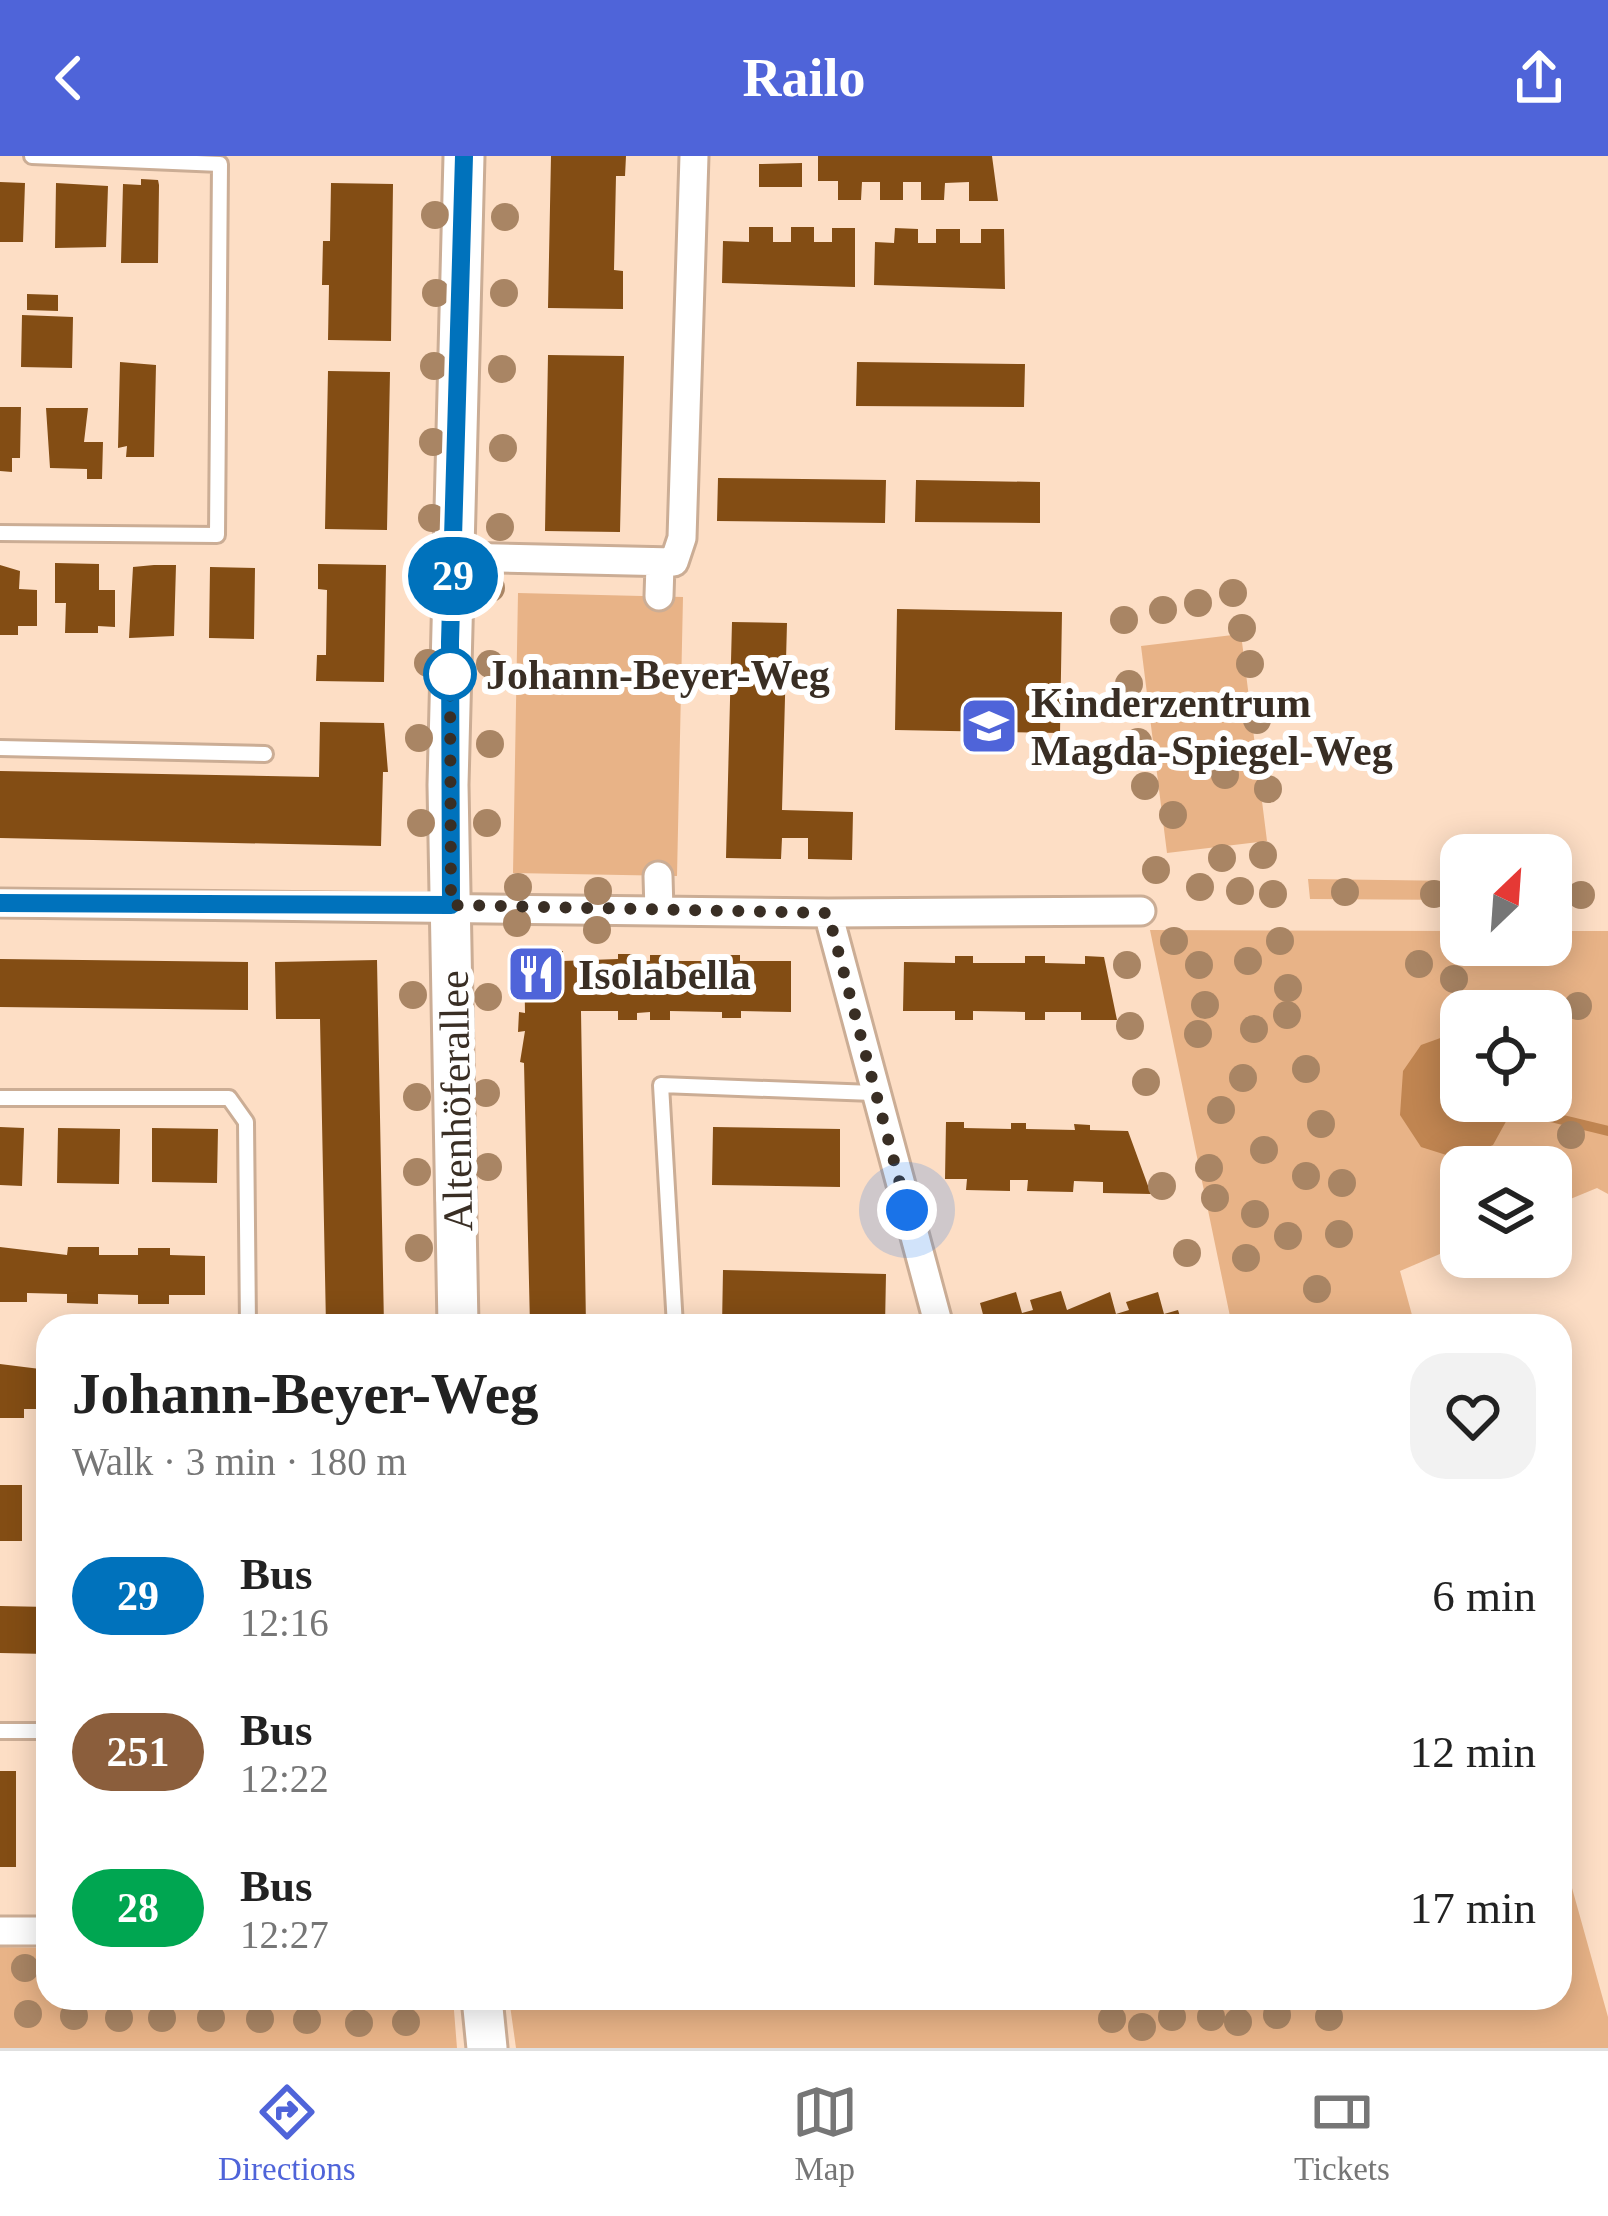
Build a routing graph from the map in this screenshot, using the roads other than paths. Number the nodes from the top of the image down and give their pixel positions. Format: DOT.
graph roads {
  1 [pos="32,156"];
  2 [pos="464,156"];
  3 [pos="694,156"];
  4 [pos="0,533"];
  5 [pos="454,556"];
  6 [pos="667,563"];
  7 [pos="659,596"];
  8 [pos="0,748"];
  9 [pos="265,754"];
  10 [pos="658,875"];
  11 [pos="0,903"];
  12 [pos="451,905"];
  13 [pos="659,911"];
  14 [pos="1142,911"];
  15 [pos="828,913"];
  16 [pos="873,1093"];
  17 [pos="0,1098"];
  18 [pos="248,1314"];
  19 [pos="458,1314"];
  20 [pos="674,1314"];
  21 [pos="936,1314"];
  22 [pos="0,1731"];
  23 [pos="36,1731"];
  24 [pos="0,1930"];
  25 [pos="36,1931"];
  26 [pos="483,2010"];
  27 [pos="487,2048"];
  1 -- 4 [label="lane"];
  2 -- 5 [label="street, Altenhöferallee"];
  3 -- 6 [label="street"];
  5 -- 6 [label="street"];
  5 -- 12 [label="street, Altenhöferallee"];
  6 -- 7 [label="street"];
  8 -- 9 [label="lane"];
  10 -- 13 [label="street"];
  11 -- 12 [label="street"];
  12 -- 13 [label="street"];
  12 -- 19 [label="street, Altenhöferallee"];
  13 -- 15 [label="street"];
  14 -- 15 [label="street"];
  15 -- 16 [label="street"];
  16 -- 20 [label="lane"];
  16 -- 21 [label="street"];
  17 -- 18 [label="lane"];
  22 -- 23 [label="lane"];
  24 -- 25 [label="street"];
  26 -- 27 [label="street"];
}
